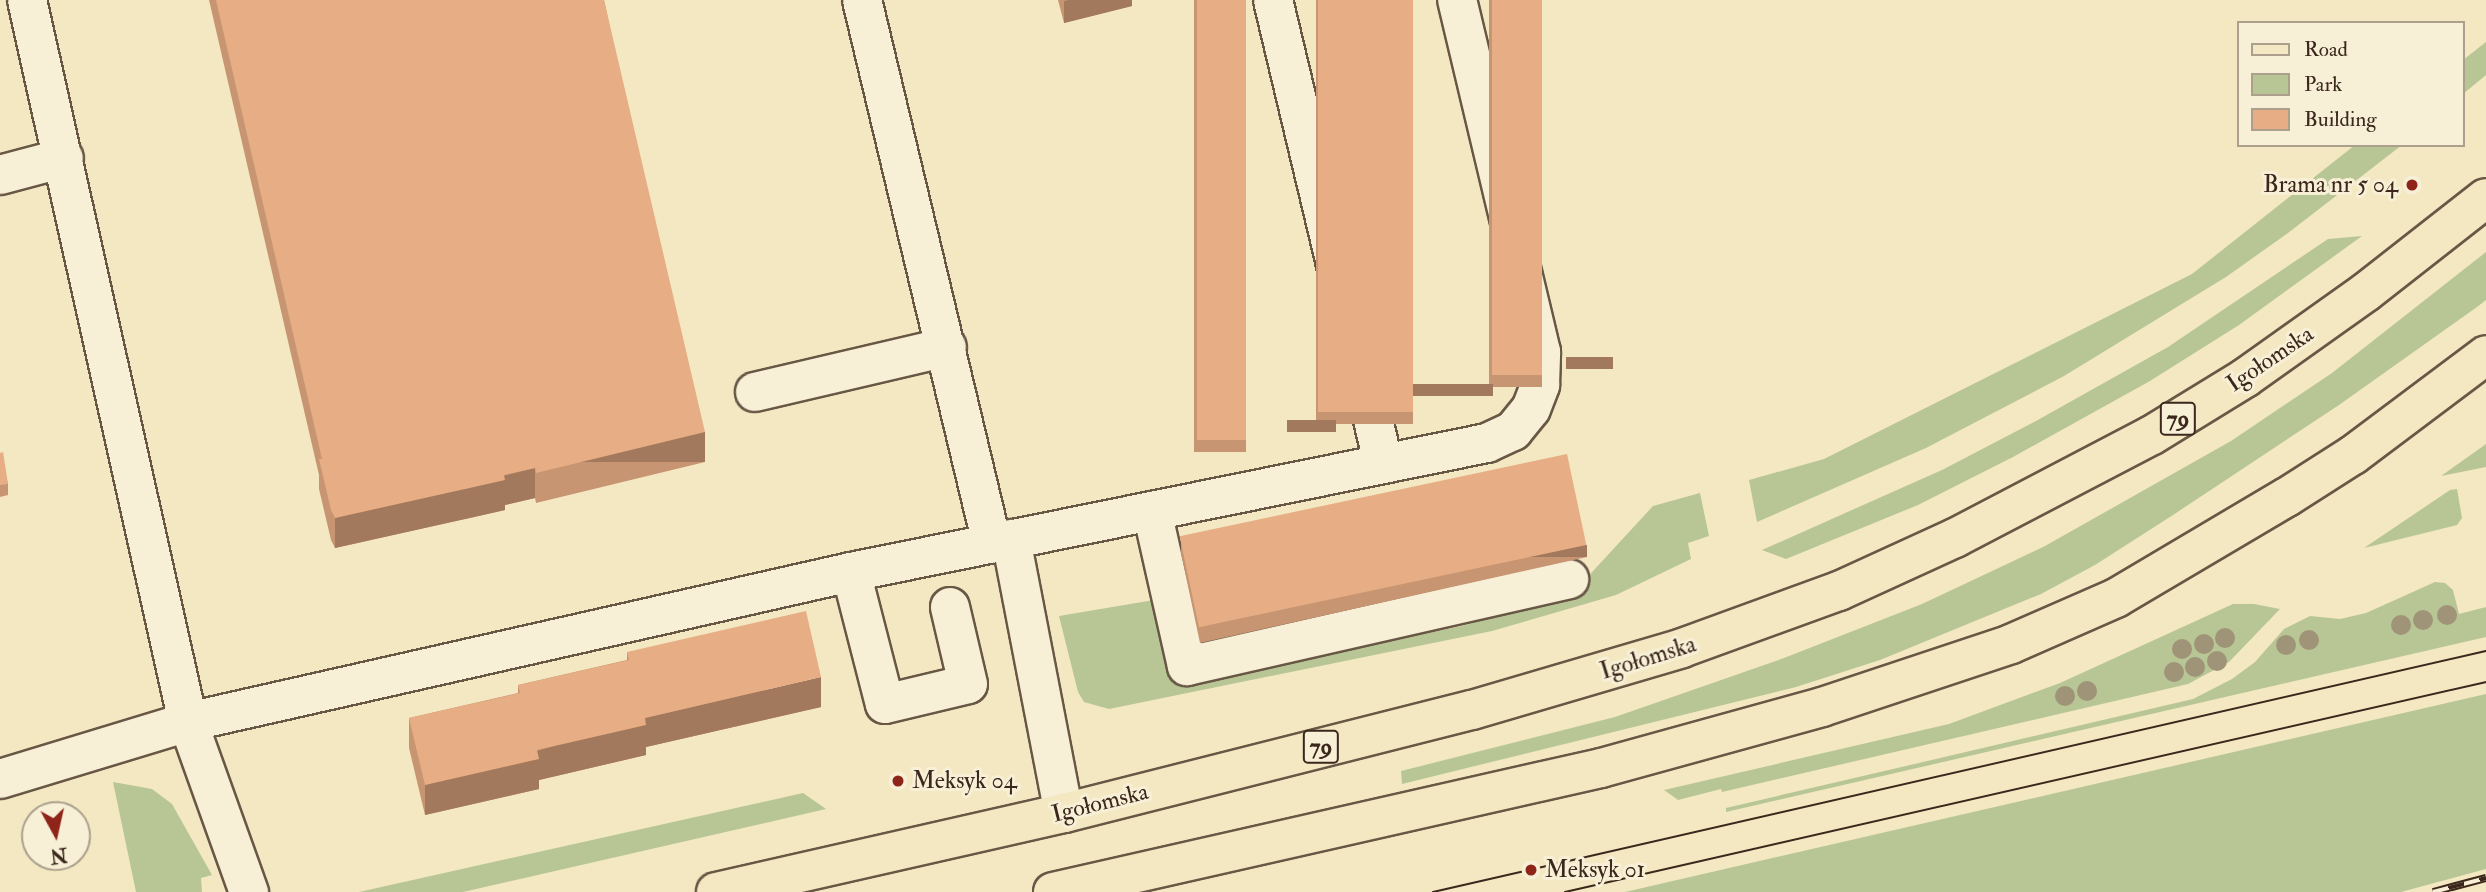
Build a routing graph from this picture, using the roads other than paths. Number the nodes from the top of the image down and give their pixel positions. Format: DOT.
graph roads {
  1 [pos="27,0"];
  2 [pos="862,0"];
  3 [pos="1273,0"];
  4 [pos="1457,0"];
  5 [pos="64,158"];
  6 [pos="0,175"];
  7 [pos="2486,198"];
  8 [pos="947,348"];
  9 [pos="2486,355"];
  10 [pos="2486,381"];
  11 [pos="755,392"];
  12 [pos="2423,404"];
  13 [pos="1383,463"];
  14 [pos="1152,511"];
  15 [pos="1001,542"];
  16 [pos="850,572"];
  17 [pos="1569,579"];
  18 [pos="950,607"];
  19 [pos="188,722"];
  20 [pos="0,779"];
  21 [pos="1065,813"];
  22 [pos="249,892"];
  23 [pos="716,892"];
  24 [pos="1053,892"];
  1 -- 5 [label="lane"];
  2 -- 8 [label="lane"];
  3 -- 13 [label="lane"];
  4 -- 13 [label="lane"];
  5 -- 6 [label="lane"];
  5 -- 19 [label="lane"];
  7 -- 21 [label="main road, Igołomska / 79"];
  8 -- 11 [label="lane"];
  8 -- 15 [label="lane"];
  9 -- 12 [label="main road"];
  10 -- 12 [label="lane"];
  12 -- 24 [label="main road"];
  13 -- 14 [label="lane"];
  14 -- 15 [label="lane"];
  14 -- 17 [label="lane"];
  15 -- 16 [label="lane"];
  15 -- 21 [label="lane"];
  16 -- 18 [label="lane"];
  16 -- 19 [label="lane"];
  19 -- 20 [label="lane"];
  19 -- 22 [label="lane"];
  21 -- 23 [label="main road, Igołomska / 79"];
}
